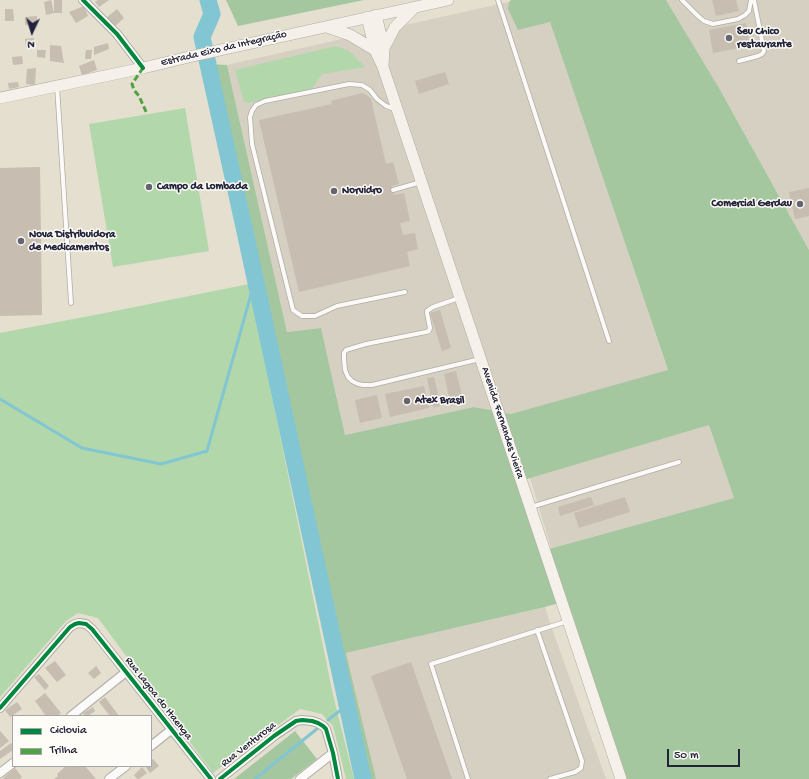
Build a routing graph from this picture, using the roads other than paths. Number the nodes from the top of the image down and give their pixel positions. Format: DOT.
graph roads {
  1 [pos="83,0"];
  2 [pos="448,0"];
  3 [pos="498,0"];
  4 [pos="682,0"];
  5 [pos="751,0"];
  6 [pos="754,0"];
  7 [pos="414,8"];
  8 [pos="372,16"];
  9 [pos="326,27"];
  10 [pos="379,49"];
  11 [pos="739,61"];
  12 [pos="143,68"];
  13 [pos="57,86"];
  14 [pos="0,98"];
  15 [pos="398,110"];
  16 [pos="422,182"];
  17 [pos="393,190"];
  18 [pos="405,292"];
  19 [pos="460,297"];
  20 [pos="71,303"];
  21 [pos="609,341"];
  22 [pos="481,358"];
  23 [pos="679,462"];
  24 [pos="530,507"];
  25 [pos="568,621"];
  26 [pos="537,630"];
  27 [pos="126,672"];
  28 [pos="0,708"];
  29 [pos="72,715"];
  30 [pos="171,730"];
  31 [pos="152,745"];
  32 [pos="332,753"];
  33 [pos="12,764"];
  34 [pos="125,767"];
  35 [pos="0,773"];
  36 [pos="109,779"];
  37 [pos="211,779"];
  38 [pos="220,779"];
  39 [pos="300,779"];
  40 [pos="338,779"];
  41 [pos="468,779"];
  42 [pos="550,779"];
  43 [pos="621,779"];
  1 -- 12 [label="street"];
  2 -- 7 [label="main road, Estrada Eixo da Integração"];
  3 -- 21 [label="lane"];
  4 -- 5 [label="lane"];
  6 -- 11 [label="lane"];
  7 -- 8 [label="main road, Estrada Eixo da Integração"];
  7 -- 10 [label="main road"];
  8 -- 9 [label="main road, Estrada Eixo da Integração"];
  8 -- 10 [label="main road, Avenida Fernandes Vieira"];
  9 -- 10 [label="main road"];
  9 -- 12 [label="main road, Estrada Eixo da Integração"];
  10 -- 15 [label="main road, Avenida Fernandes Vieira"];
  12 -- 13 [label="main road, Estrada Eixo da Integração"];
  13 -- 14 [label="main road, Estrada Eixo da Integração"];
  13 -- 20 [label="lane"];
  15 -- 16 [label="main road, Avenida Fernandes Vieira"];
  15 -- 18 [label="lane"];
  16 -- 17 [label="lane"];
  16 -- 19 [label="main road, Avenida Fernandes Vieira"];
  19 -- 22 [label="main road, Avenida Fernandes Vieira"];
  19 -- 22 [label="lane"];
  22 -- 24 [label="main road, Avenida Fernandes Vieira"];
  23 -- 24 [label="lane"];
  24 -- 25 [label="main road, Avenida Fernandes Vieira"];
  25 -- 26 [label="lane"];
  25 -- 43 [label="main road, Avenida Fernandes Vieira"];
  26 -- 41 [label="lane"];
  26 -- 42 [label="lane"];
  27 -- 28 [label="street, Rua Lagoa do Itaenga"];
  27 -- 29 [label="street"];
  27 -- 30 [label="street, Rua Lagoa do Itaenga"];
  30 -- 31 [label="street"];
  30 -- 37 [label="street, Rua Lagoa do Itaenga"];
  32 -- 38 [label="street, Rua Venturosa"];
  32 -- 39 [label="street"];
  32 -- 40 [label="street"];
  33 -- 35 [label="street"];
  34 -- 36 [label="street"];
}
